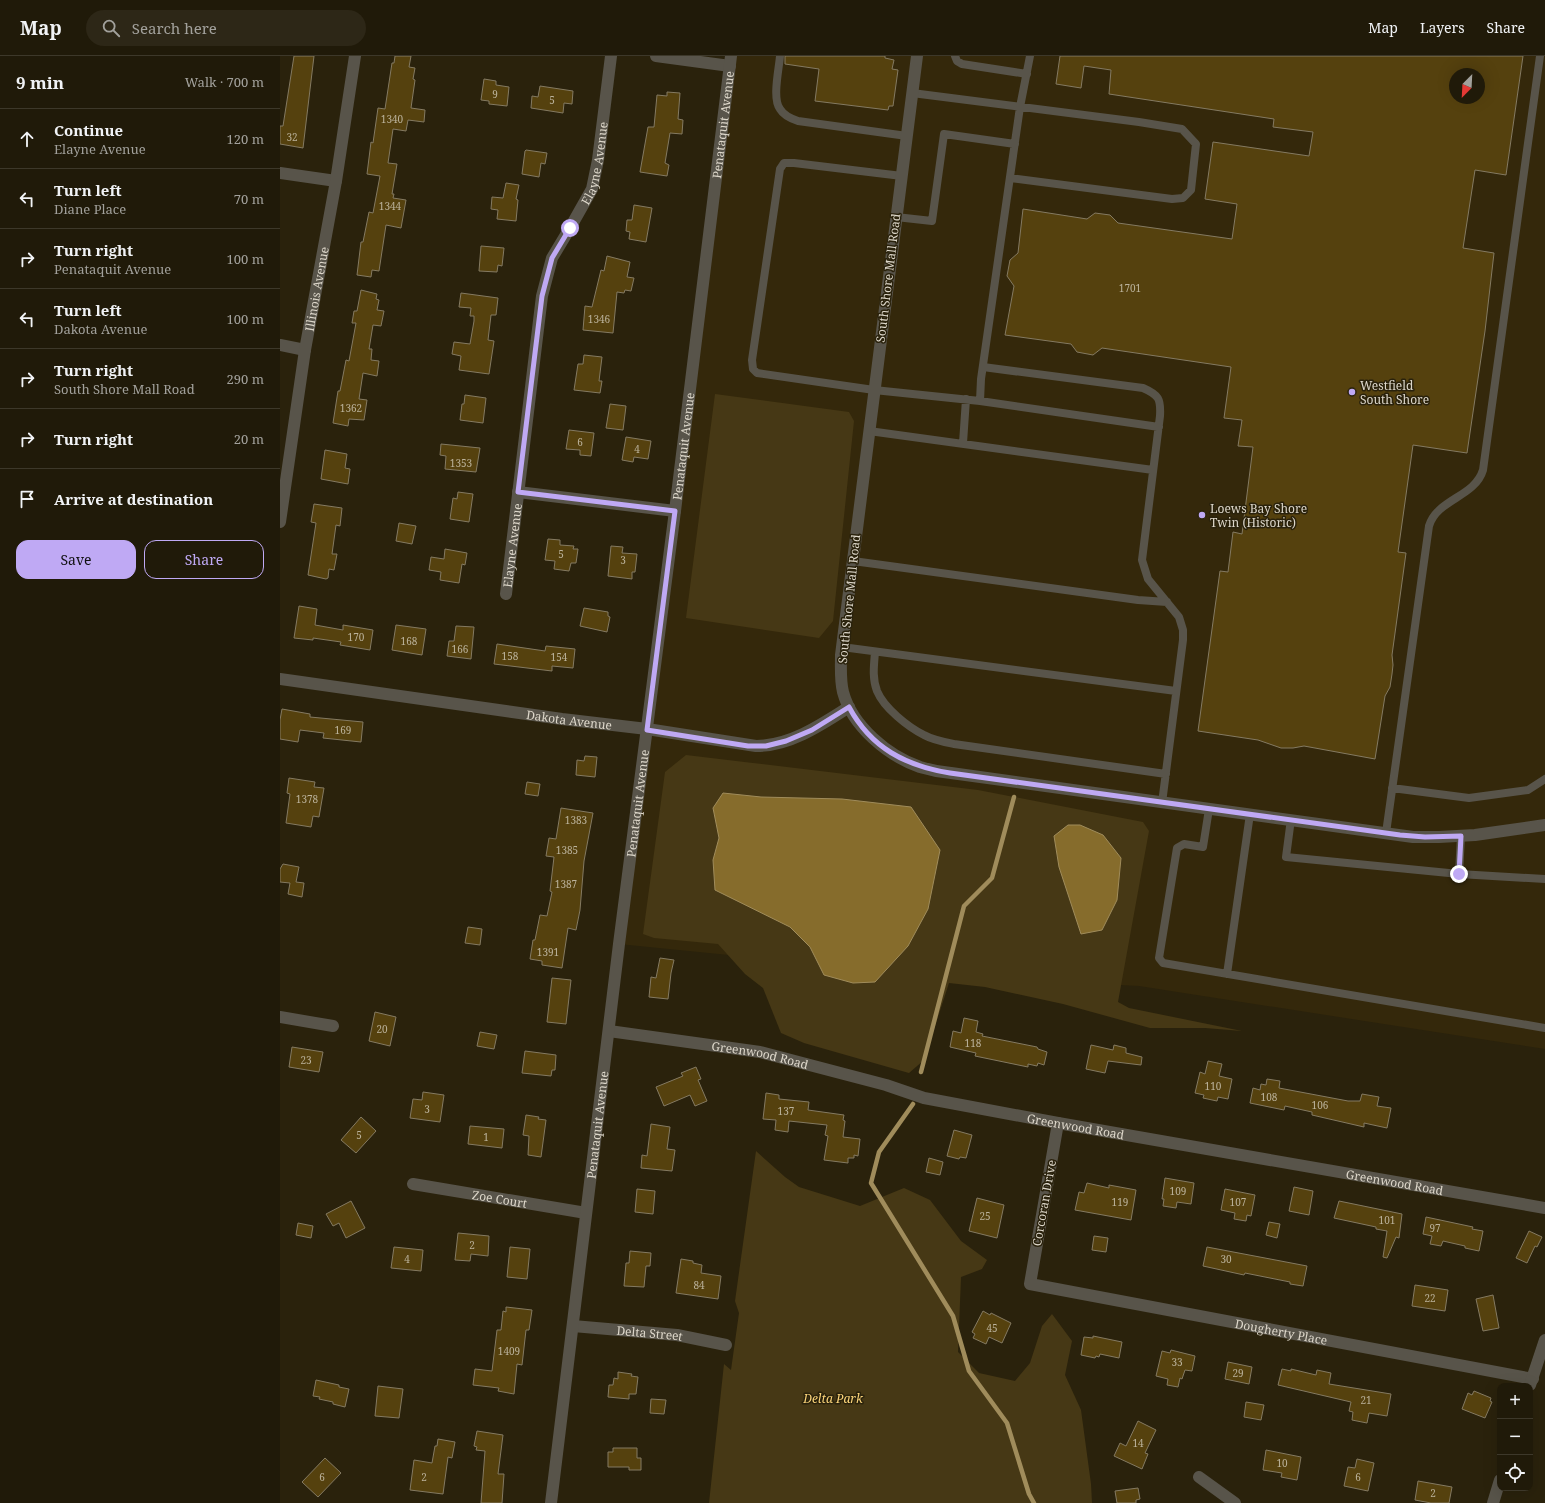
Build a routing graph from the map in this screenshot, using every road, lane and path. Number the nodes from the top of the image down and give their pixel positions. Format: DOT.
graph roads {
  1 [pos="356,56"];
  2 [pos="611,56"];
  3 [pos="656,56"];
  4 [pos="780,56"];
  5 [pos="917,56"];
  6 [pos="955,56"];
  7 [pos="1030,56"];
  8 [pos="1540,56"];
  9 [pos="731,61"];
  10 [pos="1027,74"];
  11 [pos="912,93"];
  12 [pos="1020,108"];
  13 [pos="907,136"];
  14 [pos="1015,144"];
  15 [pos="280,173"];
  16 [pos="902,176"];
  17 [pos="1010,178"];
  18 [pos="336,181"];
  19 [pos="896,217"];
  20 [pos="280,345"];
  21 [pos="305,350"];
  22 [pos="983,367"];
  23 [pos="874,390"];
  24 [pos="966,399"];
  25 [pos="980,401"];
  26 [pos="1159,427"];
  27 [pos="869,430"];
  28 [pos="963,443"];
  29 [pos="1153,470"];
  30 [pos="518,492"];
  31 [pos="281,510"];
  32 [pos="675,511"];
  33 [pos="280,522"];
  34 [pos="853,561"];
  35 [pos="506,594"];
  36 [pos="1167,602"];
  37 [pos="842,647"];
  38 [pos="875,652"];
  39 [pos="280,680"];
  40 [pos="1176,692"];
  41 [pos="849,707"];
  42 [pos="647,730"];
  43 [pos="1166,774"];
  44 [pos="1545,779"];
  45 [pos="1392,788"];
  46 [pos="1162,803"];
  47 [pos="1209,809"];
  48 [pos="1250,814"];
  49 [pos="1291,819"];
  50 [pos="1545,825"];
  51 [pos="1386,833"];
  52 [pos="1461,836"];
  53 [pos="1459,874"];
  54 [pos="1545,879"];
  55 [pos="1227,974"];
  56 [pos="280,1017"];
  57 [pos="333,1026"];
  58 [pos="1545,1028"];
  59 [pos="609,1031"];
  60 [pos="1058,1123"];
  61 [pos="413,1184"];
  62 [pos="1545,1208"];
  63 [pos="586,1213"];
  64 [pos="1030,1284"];
  65 [pos="573,1326"];
  66 [pos="1545,1340"];
  67 [pos="726,1345"];
  68 [pos="1531,1382"];
  69 [pos="1199,1478"];
  70 [pos="1497,1490"];
  71 [pos="551,1503"];
  72 [pos="1235,1503"];
  73 [pos="1493,1503"];
  1 -- 18 [label="street, Illinois Avenue"];
  2 -- 30 [label="street, Elayne Avenue"];
  3 -- 9 [label="street"];
  4 -- 13 [label="lane"];
  5 -- 11 [label="street, South Shore Mall Road"];
  6 -- 10 [label="lane"];
  7 -- 10 [label="lane"];
  8 -- 45 [label="lane"];
  9 -- 32 [label="street, Penataquit Avenue"];
  10 -- 12 [label="lane"];
  11 -- 12 [label="lane"];
  11 -- 13 [label="street, South Shore Mall Road"];
  12 -- 14 [label="lane"];
  12 -- 17 [label="lane"];
  13 -- 16 [label="street, South Shore Mall Road"];
  14 -- 17 [label="lane"];
  14 -- 19 [label="lane"];
  15 -- 18 [label="street"];
  16 -- 19 [label="street, South Shore Mall Road"];
  16 -- 23 [label="lane"];
  17 -- 22 [label="lane"];
  18 -- 21 [label="street, Illinois Avenue"];
  19 -- 23 [label="street, South Shore Mall Road"];
  20 -- 21 [label="street"];
  21 -- 31 [label="street, Illinois Avenue"];
  22 -- 25 [label="lane"];
  22 -- 26 [label="lane"];
  23 -- 24 [label="lane"];
  23 -- 27 [label="street, South Shore Mall Road"];
  24 -- 25 [label="lane"];
  24 -- 28 [label="lane"];
  25 -- 26 [label="lane"];
  26 -- 29 [label="lane"];
  27 -- 28 [label="lane"];
  27 -- 34 [label="street, South Shore Mall Road"];
  28 -- 29 [label="lane"];
  29 -- 36 [label="lane"];
  30 -- 32 [label="street"];
  30 -- 35 [label="street, Elayne Avenue"];
  31 -- 33 [label="street, Illinois Avenue"];
  32 -- 42 [label="street, Penataquit Avenue"];
  34 -- 36 [label="lane"];
  34 -- 37 [label="street, South Shore Mall Road"];
  36 -- 40 [label="lane"];
  37 -- 38 [label="lane"];
  37 -- 41 [label="street, South Shore Mall Road"];
  38 -- 40 [label="lane"];
  38 -- 43 [label="lane"];
  39 -- 42 [label="street, Dakota Avenue"];
  40 -- 43 [label="lane"];
  41 -- 42 [label="street, Dakota Avenue"];
  41 -- 46 [label="street, South Shore Mall Road"];
  42 -- 59 [label="street, Penataquit Avenue"];
  43 -- 46 [label="lane"];
  44 -- 45 [label="lane"];
  45 -- 51 [label="lane"];
  46 -- 47 [label="street, South Shore Mall Road"];
  47 -- 48 [label="street, South Shore Mall Road"];
  47 -- 55 [label="lane"];
  48 -- 49 [label="street, South Shore Mall Road"];
  48 -- 55 [label="lane"];
  49 -- 51 [label="street, South Shore Mall Road"];
  49 -- 53 [label="lane"];
  50 -- 52 [label="street, South Shore Mall Road"];
  51 -- 52 [label="street, South Shore Mall Road"];
  52 -- 53 [label="lane"];
  53 -- 54 [label="lane"];
  55 -- 58 [label="lane"];
  56 -- 57 [label="street"];
  59 -- 60 [label="street, Greenwood Road"];
  59 -- 63 [label="street, Penataquit Avenue"];
  60 -- 62 [label="street, Greenwood Road"];
  60 -- 64 [label="street, Corcoran Drive"];
  61 -- 63 [label="street, Zoe Court"];
  63 -- 65 [label="street, Penataquit Avenue"];
  64 -- 68 [label="street, Dougherty Place"];
  65 -- 67 [label="street, Delta Street"];
  65 -- 71 [label="street, Penataquit Avenue"];
  66 -- 68 [label="street"];
  69 -- 72 [label="street"];
  70 -- 73 [label="street"];
}
